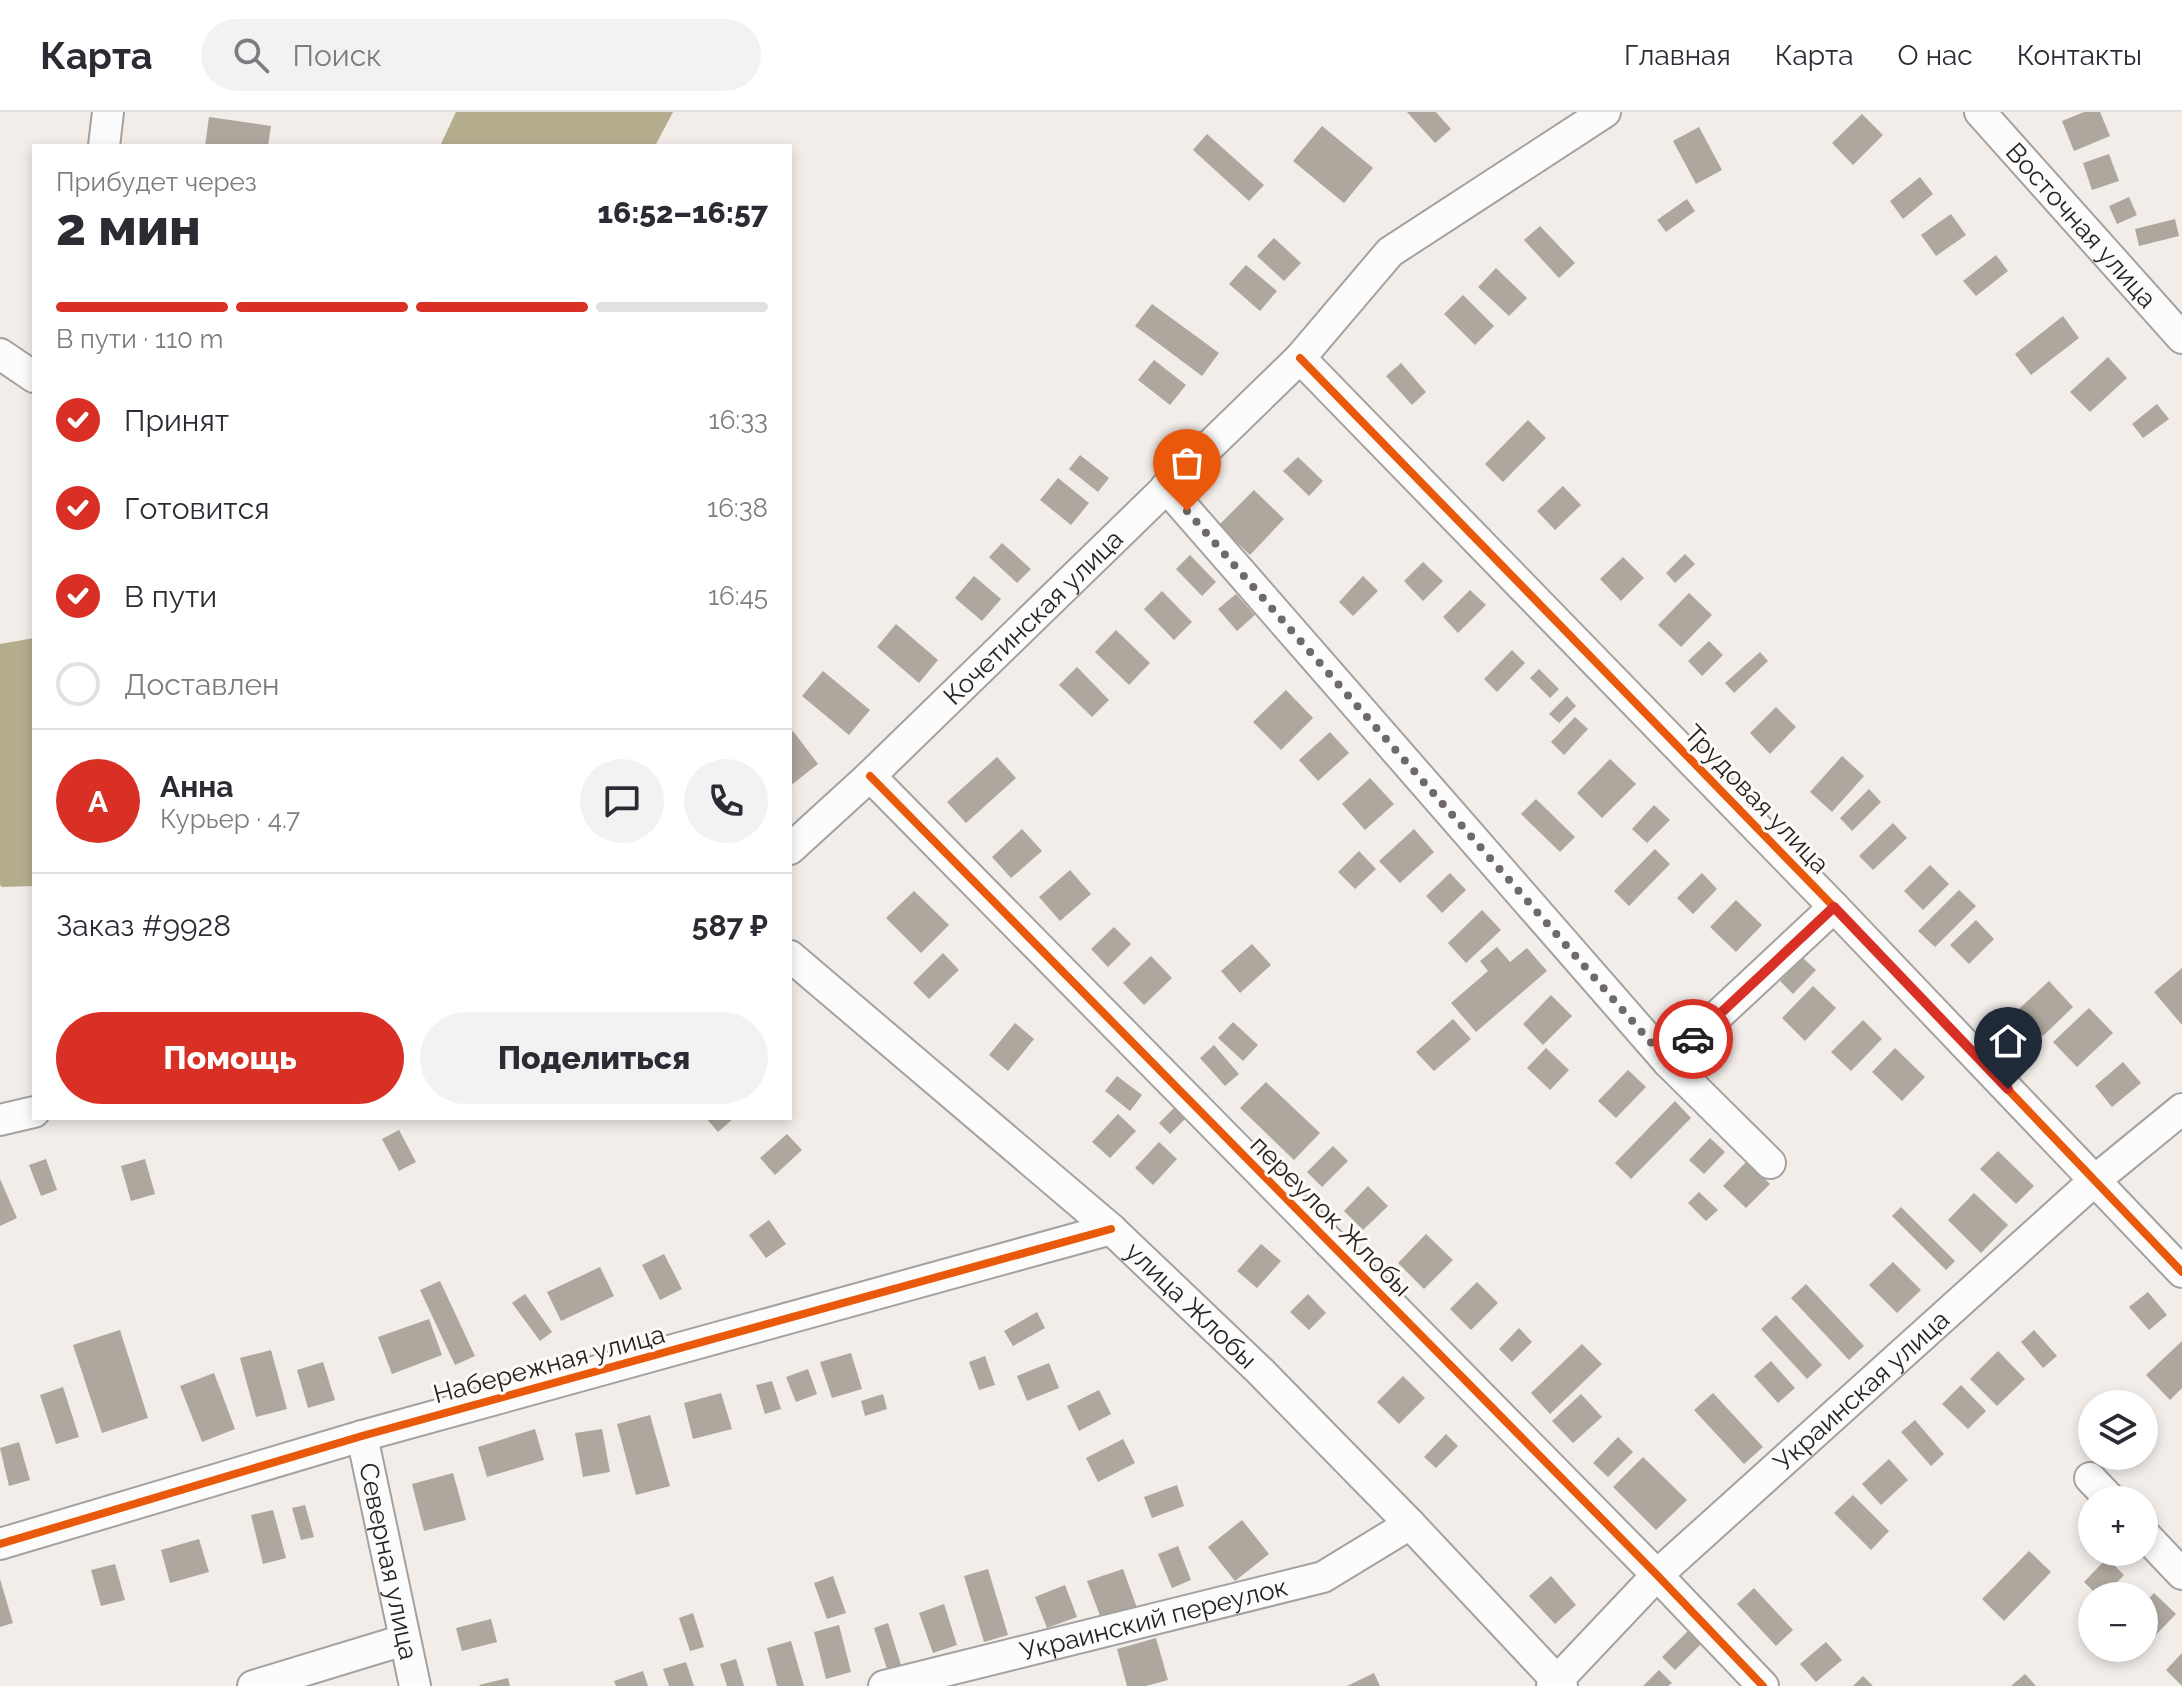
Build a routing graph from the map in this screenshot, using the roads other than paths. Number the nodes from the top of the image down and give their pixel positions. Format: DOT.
graph roads {
  1 [pos="108,112"];
  2 [pos="1605,112"];
  3 [pos="1980,112"];
  4 [pos="104,144"];
  5 [pos="2182,338"];
  6 [pos="0,354"];
  7 [pos="1300,358"];
  8 [pos="32,376"];
  9 [pos="1166,487"];
  10 [pos="870,776"];
  11 [pos="792,847"];
  12 [pos="1834,907"];
  13 [pos="792,958"];
  14 [pos="1668,1062"];
  15 [pos="2182,1109"];
  16 [pos="32,1112"];
  17 [pos="0,1120"];
  18 [pos="1770,1163"];
  19 [pos="2094,1181"];
  20 [pos="1111,1229"];
  21 [pos="2182,1272"];
  22 [pos="362,1436"];
  23 [pos="2090,1478"];
  24 [pos="2098,1486"];
  25 [pos="1410,1524"];
  26 [pos="0,1544"];
  27 [pos="2158,1549"];
  28 [pos="2182,1574"];
  29 [pos="1657,1575"];
  30 [pos="404,1640"];
  31 [pos="1557,1684"];
  32 [pos="253,1686"];
  33 [pos="415,1686"];
  34 [pos="884,1686"];
  35 [pos="1763,1686"];
  1 -- 4 [label="street"];
  2 -- 7 [label="street, Кочетинская улица"];
  3 -- 5 [label="street, Восточная улица"];
  6 -- 8 [label="street"];
  7 -- 9 [label="street, Кочетинская улица"];
  7 -- 12 [label="street, Трудовая улица"];
  9 -- 10 [label="street, Кочетинская улица"];
  9 -- 14 [label="street"];
  10 -- 11 [label="street, Кочетинская улица"];
  10 -- 29 [label="street, переулок Жлобы"];
  12 -- 14 [label="street"];
  12 -- 19 [label="street, Трудовая улица"];
  13 -- 20 [label="street, улица Жлобы"];
  14 -- 18 [label="street"];
  15 -- 19 [label="street, Украинская улица"];
  16 -- 17 [label="street"];
  19 -- 21 [label="street, Трудовая улица"];
  19 -- 29 [label="street, Украинская улица"];
  20 -- 22 [label="street, Набережная улица"];
  20 -- 25 [label="street, улица Жлобы"];
  22 -- 26 [label="street, Набережная улица"];
  22 -- 30 [label="street, Северная улица"];
  23 -- 24 [label="street"];
  25 -- 31 [label="street, улица Жлобы"];
  25 -- 34 [label="street, Украинский переулок"];
  27 -- 28 [label="street"];
  29 -- 31 [label="street, Украинская улица"];
  29 -- 35 [label="street, переулок Жлобы"];
  30 -- 32 [label="street"];
  30 -- 33 [label="street, Северная улица"];
}
